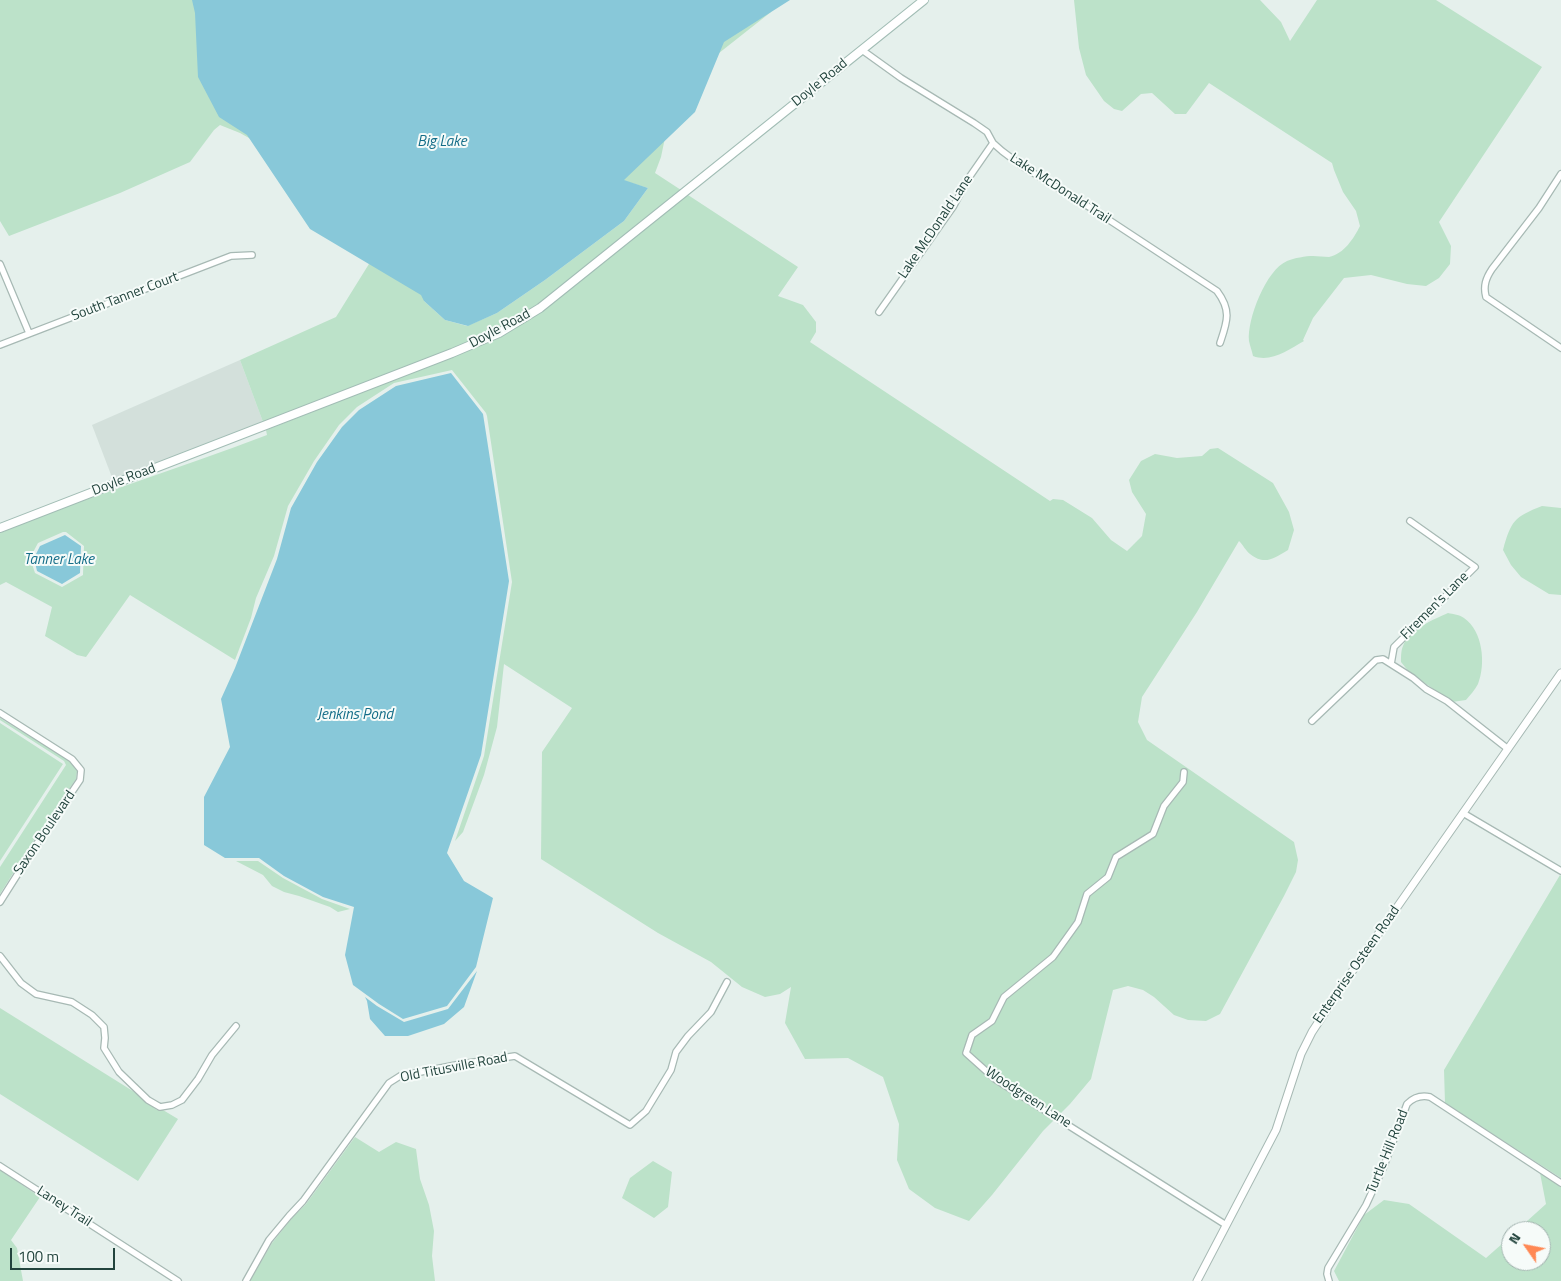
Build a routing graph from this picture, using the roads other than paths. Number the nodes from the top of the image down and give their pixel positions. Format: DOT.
graph roads {
  1 [pos="924,0"];
  2 [pos="862,50"];
  3 [pos="993,143"];
  4 [pos="1561,174"];
  5 [pos="252,255"];
  6 [pos="0,264"];
  7 [pos="879,312"];
  8 [pos="29,333"];
  9 [pos="1220,343"];
  10 [pos="0,345"];
  11 [pos="1561,348"];
  12 [pos="1410,521"];
  13 [pos="0,528"];
  14 [pos="1391,664"];
  15 [pos="1561,672"];
  16 [pos="0,713"];
  17 [pos="1312,721"];
  18 [pos="1508,749"];
  19 [pos="1184,772"];
  20 [pos="1463,813"];
  21 [pos="1561,871"];
  22 [pos="0,902"];
  23 [pos="0,956"];
  24 [pos="726,982"];
  25 [pos="236,1026"];
  26 [pos="0,1166"];
  27 [pos="1561,1183"];
  28 [pos="1226,1225"];
  29 [pos="178,1281"];
  30 [pos="246,1281"];
  31 [pos="1196,1281"];
  32 [pos="1329,1281"];
  1 -- 2 [label="main road, Doyle Road"];
  2 -- 3 [label="street, Lake McDonald Trail"];
  2 -- 13 [label="main road, Doyle Road"];
  3 -- 7 [label="street, Lake McDonald Lane"];
  3 -- 9 [label="street, Lake McDonald Trail"];
  4 -- 11 [label="street"];
  5 -- 8 [label="street, South Tanner Court"];
  6 -- 8 [label="street"];
  8 -- 10 [label="street, South Tanner Court"];
  12 -- 14 [label="street, Firemen's Lane"];
  14 -- 17 [label="street"];
  14 -- 18 [label="street"];
  15 -- 18 [label="street, Enterprise Osteen Road"];
  16 -- 22 [label="street, Saxon Boulevard"];
  18 -- 20 [label="street, Enterprise Osteen Road"];
  19 -- 28 [label="street, Woodgreen Lane"];
  20 -- 21 [label="street"];
  20 -- 28 [label="street, Enterprise Osteen Road"];
  23 -- 25 [label="street"];
  24 -- 30 [label="street, Old Titusville Road"];
  26 -- 29 [label="street, Laney Trail"];
  27 -- 32 [label="street, Turtle Hill Road"];
  28 -- 31 [label="street, Enterprise Osteen Road"];
}
